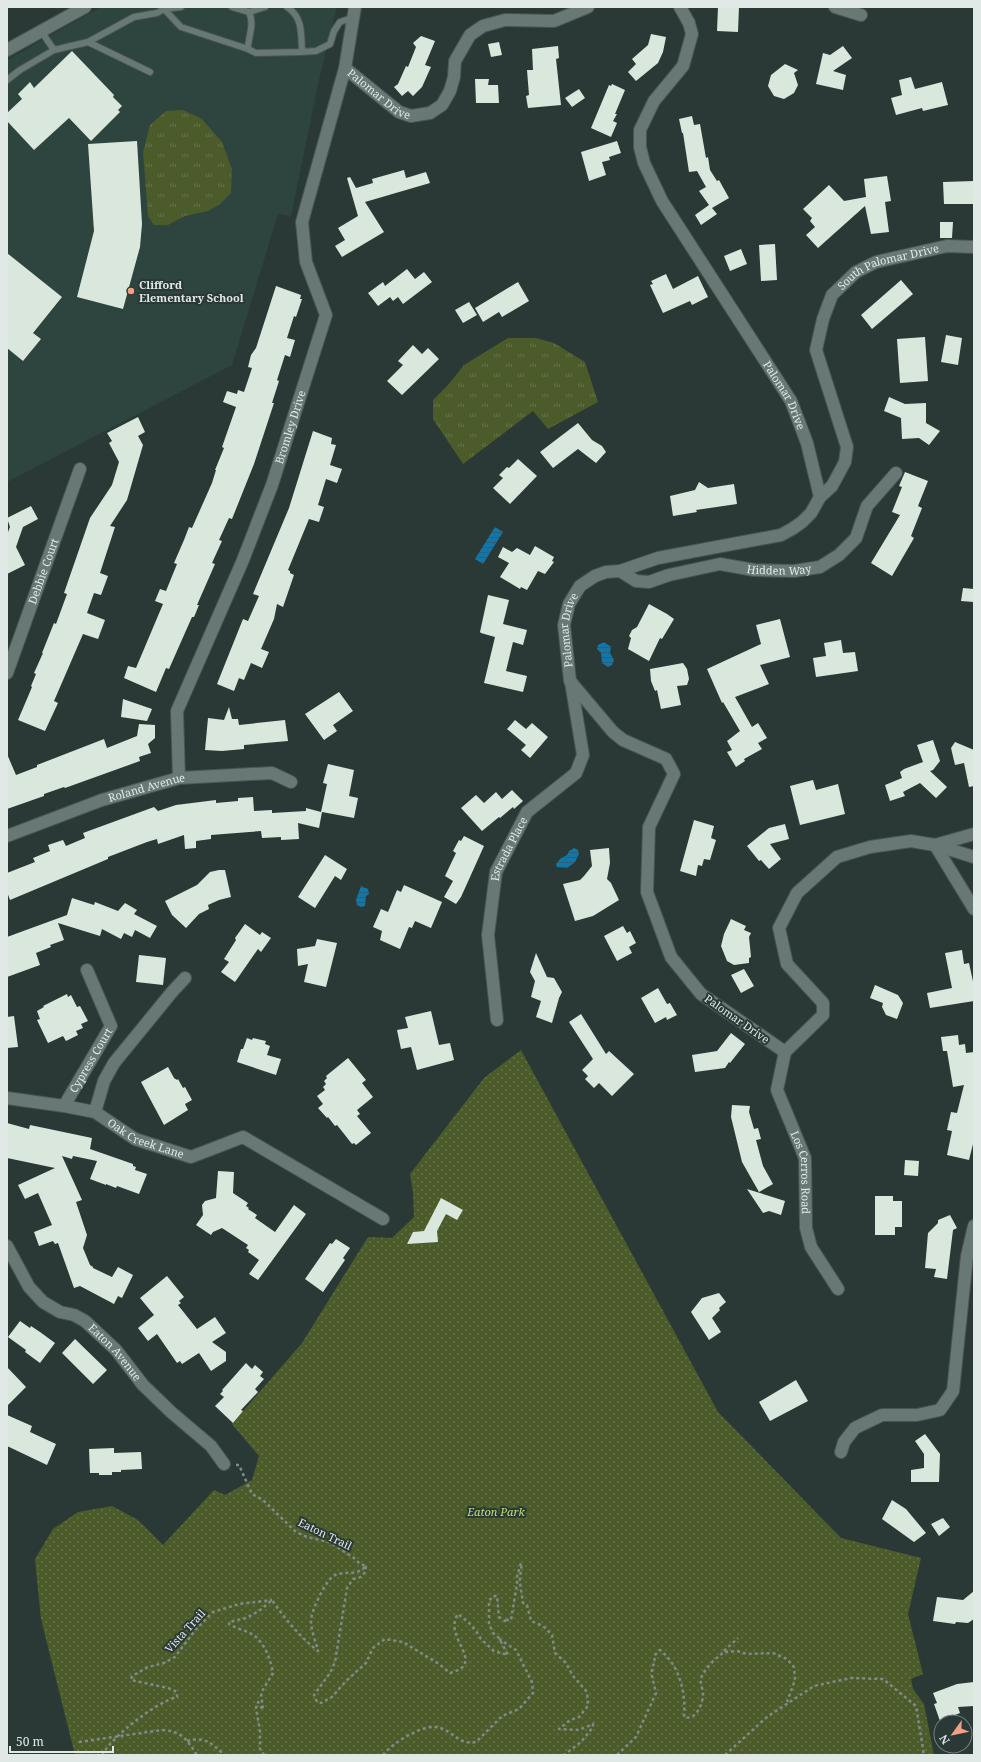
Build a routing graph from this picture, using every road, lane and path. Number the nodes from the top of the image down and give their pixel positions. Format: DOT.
graph roads {
  1 [pos="85,7"];
  2 [pos="181,7"];
  3 [pos="232,7"];
  4 [pos="265,7"];
  5 [pos="287,7"];
  6 [pos="588,7"];
  7 [pos="680,7"];
  8 [pos="835,7"];
  9 [pos="163,8"];
  10 [pos="249,12"];
  11 [pos="354,12"];
  12 [pos="861,15"];
  13 [pos="41,31"];
  14 [pos="88,42"];
  15 [pos="248,49"];
  16 [pos="7,50"];
  17 [pos="54,50"];
  18 [pos="302,52"];
  19 [pos="345,68"];
  20 [pos="150,72"];
  21 [pos="7,80"];
  22 [pos="974,247"];
  23 [pos="80,469"];
  24 [pos="896,473"];
  25 [pos="820,497"];
  26 [pos="620,571"];
  27 [pos="7,673"];
  28 [pos="570,681"];
  29 [pos="179,778"];
  30 [pos="291,782"];
  31 [pos="974,834"];
  32 [pos="7,836"];
  33 [pos="935,845"];
  34 [pos="974,857"];
  35 [pos="974,909"];
  36 [pos="87,970"];
  37 [pos="185,978"];
  38 [pos="497,1020"];
  39 [pos="785,1052"];
  40 [pos="7,1098"];
  41 [pos="64,1106"];
  42 [pos="95,1112"];
  43 [pos="383,1219"];
  44 [pos="974,1226"];
  45 [pos="7,1246"];
  46 [pos="838,1289"];
  47 [pos="841,1452"];
  48 [pos="224,1464"];
  49 [pos="366,1566"];
  50 [pos="272,1600"];
  51 [pos="499,1638"];
  52 [pos="738,1638"];
  53 [pos="724,1652"];
  54 [pos="787,1702"];
  55 [pos="115,1738"];
  56 [pos="187,1741"];
  57 [pos="79,1742"];
  58 [pos="102,1755"];
  59 [pos="197,1755"];
  60 [pos="224,1755"];
  61 [pos="264,1755"];
  62 [pos="383,1755"];
  63 [pos="564,1755"];
  64 [pos="617,1755"];
  65 [pos="725,1755"];
  66 [pos="924,1755"];
  1 -- 13 [label="street"];
  2 -- 9 [label="lane"];
  3 -- 10 [label="lane"];
  4 -- 10 [label="lane"];
  5 -- 18 [label="lane"];
  6 -- 19 [label="street, Palomar Drive"];
  7 -- 25 [label="street, Palomar Drive"];
  8 -- 12 [label="street"];
  9 -- 14 [label="lane"];
  9 -- 15 [label="lane"];
  10 -- 15 [label="lane"];
  11 -- 18 [label="lane"];
  11 -- 19 [label="street, Palomar Drive"];
  13 -- 16 [label="street"];
  13 -- 17 [label="lane"];
  14 -- 17 [label="lane"];
  14 -- 20 [label="lane"];
  15 -- 18 [label="lane"];
  17 -- 21 [label="lane"];
  19 -- 29 [label="street, Bromley Drive"];
  22 -- 25 [label="street, South Palomar Drive"];
  23 -- 27 [label="street, Debbie Court"];
  24 -- 26 [label="street, Hidden Way"];
  25 -- 26 [label="street, Palomar Drive"];
  26 -- 28 [label="street, Palomar Drive"];
  28 -- 38 [label="street, Estrada Place"];
  28 -- 39 [label="street, Palomar Drive"];
  29 -- 30 [label="street, Roland Avenue"];
  29 -- 32 [label="street, Roland Avenue"];
  31 -- 33 [label="street"];
  33 -- 34 [label="street"];
  33 -- 35 [label="street"];
  33 -- 39 [label="street"];
  36 -- 41 [label="street, Cypress Court"];
  37 -- 42 [label="street"];
  39 -- 46 [label="street, Los Cerros Road"];
  40 -- 41 [label="street, Oak Creek Lane"];
  41 -- 42 [label="street, Oak Creek Lane"];
  42 -- 43 [label="street, Oak Creek Lane"];
  44 -- 47 [label="street"];
  45 -- 48 [label="street, Eaton Avenue"];
  48 -- 49 [label="path, Eaton Trail"];
  49 -- 50 [label="path"];
  49 -- 51 [label="path"];
  50 -- 55 [label="path, Vista Trail"];
  50 -- 61 [label="path"];
  51 -- 62 [label="path"];
  51 -- 63 [label="path"];
  52 -- 53 [label="path"];
  53 -- 54 [label="path"];
  53 -- 64 [label="path"];
  54 -- 65 [label="path"];
  54 -- 66 [label="path"];
  55 -- 56 [label="path"];
  55 -- 57 [label="path"];
  55 -- 58 [label="path, Vista Trail"];
  56 -- 59 [label="path"];
  56 -- 60 [label="path"];
}
